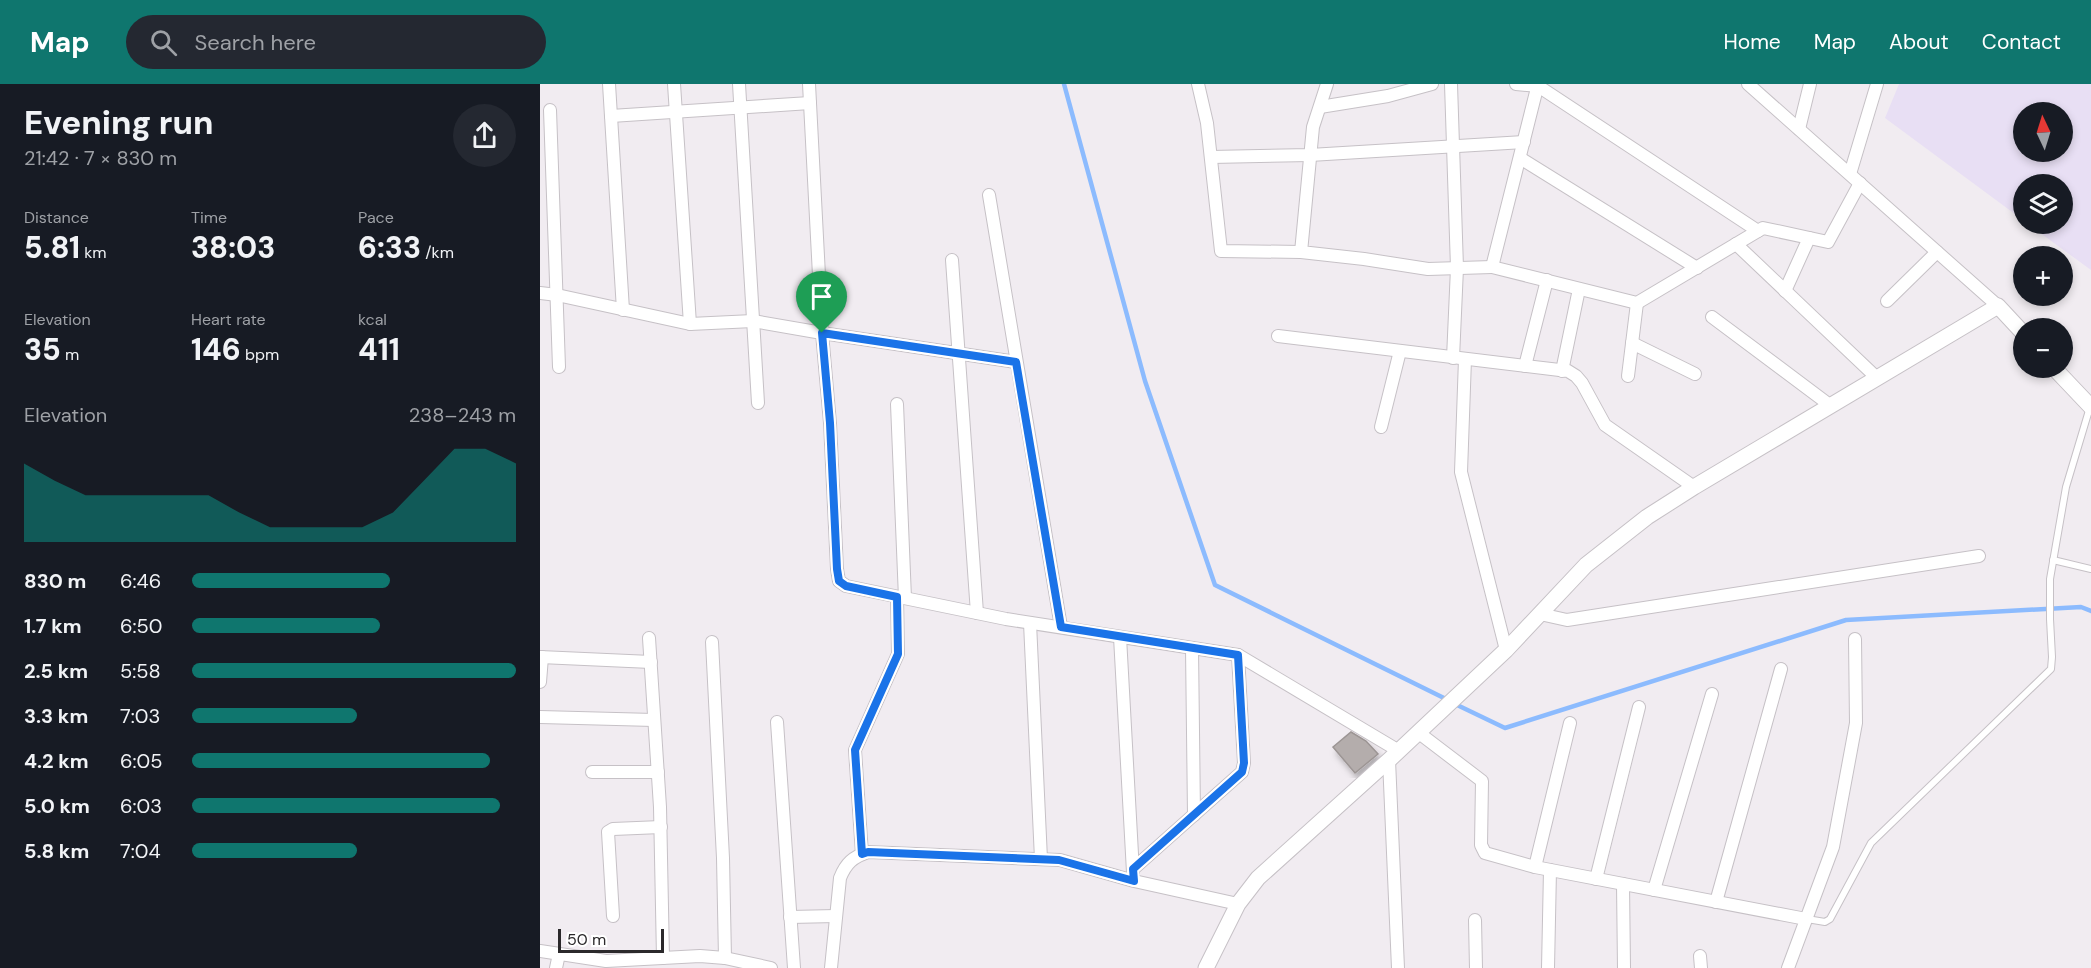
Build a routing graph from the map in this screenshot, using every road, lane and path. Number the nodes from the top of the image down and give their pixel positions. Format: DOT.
graph roads {
  1 [pos="609,84"];
  2 [pos="674,84"];
  3 [pos="739,84"];
  4 [pos="808,84"];
  5 [pos="1198,84"];
  6 [pos="1327,84"];
  7 [pos="1432,84"];
  8 [pos="1451,84"];
  9 [pos="1516,84"];
  10 [pos="1748,84"];
  11 [pos="1810,84"];
  12 [pos="1877,84"];
  13 [pos="1538,85"];
  14 [pos="810,103"];
  15 [pos="740,106"];
  16 [pos="1320,107"];
  17 [pos="550,110"];
  18 [pos="676,111"];
  19 [pos="611,116"];
  20 [pos="1799,129"];
  21 [pos="1524,142"];
  22 [pos="1455,146"];
  23 [pos="1310,155"];
  24 [pos="1210,157"];
  25 [pos="1520,158"];
  26 [pos="1850,174"];
  27 [pos="1860,183"];
  28 [pos="989,195"];
  29 [pos="1758,231"];
  30 [pos="1809,238"];
  31 [pos="1736,244"];
  32 [pos="1301,252"];
  33 [pos="1937,252"];
  34 [pos="952,260"];
  35 [pos="1492,267"];
  36 [pos="1457,268"];
  37 [pos="1697,268"];
  38 [pos="1547,280"];
  39 [pos="1579,289"];
  40 [pos="1785,291"];
  41 [pos="540,293"];
  42 [pos="557,295"];
  43 [pos="1887,301"];
  44 [pos="1637,303"];
  45 [pos="1998,306"];
  46 [pos="623,310"];
  47 [pos="1712,317"];
  48 [pos="753,321"];
  49 [pos="2013,322"];
  50 [pos="690,324"];
  51 [pos="822,333"];
  52 [pos="1278,336"];
  53 [pos="1632,343"];
  54 [pos="1400,351"];
  55 [pos="958,353"];
  56 [pos="1459,358"];
  57 [pos="1016,362"];
  58 [pos="1525,366"];
  59 [pos="559,367"];
  60 [pos="1562,371"];
  61 [pos="1695,374"];
  62 [pos="1628,376"];
  63 [pos="1876,377"];
  64 [pos="2063,378"];
  65 [pos="758,403"];
  66 [pos="897,404"];
  67 [pos="1831,406"];
  68 [pos="2090,406"];
  69 [pos="1382,427"];
  70 [pos="1694,486"];
  71 [pos="1979,556"];
  72 [pos="2054,560"];
  73 [pos="2091,568"];
  74 [pos="901,597"];
  75 [pos="977,613"];
  76 [pos="1540,614"];
  77 [pos="1030,623"];
  78 [pos="1061,627"];
  79 [pos="1120,637"];
  80 [pos="649,638"];
  81 [pos="1855,639"];
  82 [pos="712,642"];
  83 [pos="1192,648"];
  84 [pos="1506,650"];
  85 [pos="1238,655"];
  86 [pos="541,657"];
  87 [pos="651,662"];
  88 [pos="1781,669"];
  89 [pos="540,682"];
  90 [pos="1712,694"];
  91 [pos="1639,707"];
  92 [pos="540,717"];
  93 [pos="654,720"];
  94 [pos="777,722"];
  95 [pos="1570,723"];
  96 [pos="1419,733"];
  97 [pos="1394,756"];
  98 [pos="592,772"];
  99 [pos="658,772"];
  100 [pos="1194,815"];
  101 [pos="661,827"];
  102 [pos="862,854"];
  103 [pos="1041,859"];
  104 [pos="1535,867"];
  105 [pos="1550,870"];
  106 [pos="1134,875"];
  107 [pos="1596,879"];
  108 [pos="1623,884"];
  109 [pos="1654,890"];
  110 [pos="1716,902"];
  111 [pos="1238,904"];
  112 [pos="613,916"];
  113 [pos="836,916"];
  114 [pos="790,917"];
  115 [pos="1806,919"];
  116 [pos="1475,920"];
  117 [pos="540,951"];
  118 [pos="559,954"];
  119 [pos="726,958"];
  120 [pos="670,961"];
  121 [pos="619,964"];
  122 [pos="556,968"];
  123 [pos="771,968"];
  124 [pos="794,968"];
  125 [pos="831,968"];
  126 [pos="1206,968"];
  127 [pos="1398,968"];
  128 [pos="1476,968"];
  129 [pos="1548,968"];
  130 [pos="1624,968"];
  131 [pos="1788,968"];
  1 -- 19 [label="street"];
  2 -- 18 [label="street"];
  3 -- 15 [label="street"];
  4 -- 14 [label="street"];
  5 -- 24 [label="street"];
  6 -- 16 [label="street"];
  7 -- 16 [label="street"];
  8 -- 22 [label="street"];
  9 -- 13 [label="street"];
  10 -- 20 [label="street"];
  11 -- 20 [label="street"];
  12 -- 26 [label="street"];
  13 -- 21 [label="street"];
  13 -- 29 [label="street"];
  14 -- 15 [label="street"];
  14 -- 51 [label="street"];
  15 -- 18 [label="street"];
  15 -- 48 [label="street"];
  16 -- 23 [label="street"];
  17 -- 42 [label="street"];
  18 -- 19 [label="street"];
  18 -- 50 [label="street"];
  19 -- 46 [label="street"];
  20 -- 26 [label="street"];
  21 -- 22 [label="street"];
  21 -- 25 [label="street"];
  22 -- 23 [label="street"];
  22 -- 36 [label="street"];
  23 -- 24 [label="street"];
  23 -- 32 [label="street"];
  24 -- 32 [label="street"];
  25 -- 35 [label="street"];
  25 -- 37 [label="street"];
  26 -- 27 [label="street"];
  27 -- 30 [label="street"];
  27 -- 33 [label="street"];
  28 -- 57 [label="street"];
  29 -- 30 [label="street"];
  29 -- 31 [label="street"];
  30 -- 40 [label="street"];
  31 -- 37 [label="street"];
  31 -- 40 [label="street"];
  32 -- 36 [label="street"];
  33 -- 43 [label="street"];
  33 -- 45 [label="street"];
  34 -- 55 [label="street"];
  35 -- 36 [label="street"];
  35 -- 38 [label="street"];
  36 -- 56 [label="street"];
  37 -- 44 [label="street"];
  38 -- 39 [label="street"];
  38 -- 58 [label="street"];
  39 -- 44 [label="street"];
  39 -- 60 [label="street"];
  40 -- 63 [label="street"];
  41 -- 42 [label="street"];
  42 -- 46 [label="street"];
  42 -- 59 [label="street"];
  44 -- 53 [label="street"];
  45 -- 49 [label="street"];
  45 -- 63 [label="street"];
  46 -- 50 [label="street"];
  47 -- 67 [label="street"];
  48 -- 50 [label="street"];
  48 -- 51 [label="street"];
  48 -- 65 [label="street"];
  51 -- 55 [label="street"];
  51 -- 74 [label="street"];
  52 -- 54 [label="street"];
  53 -- 61 [label="street"];
  53 -- 62 [label="street"];
  54 -- 56 [label="street"];
  54 -- 69 [label="street"];
  55 -- 57 [label="street"];
  55 -- 75 [label="street"];
  56 -- 58 [label="street"];
  56 -- 84 [label="street"];
  57 -- 78 [label="street"];
  58 -- 60 [label="street"];
  60 -- 70 [label="street"];
  63 -- 67 [label="street"];
  64 -- 68 [label="street"];
  66 -- 74 [label="street"];
  67 -- 70 [label="street"];
  68 -- 72 [label="lane"];
  70 -- 76 [label="street"];
  71 -- 76 [label="street"];
  72 -- 73 [label="lane"];
  72 -- 115 [label="lane"];
  74 -- 75 [label="street"];
  74 -- 102 [label="street"];
  75 -- 77 [label="street"];
  76 -- 84 [label="street"];
  77 -- 78 [label="street"];
  77 -- 103 [label="street"];
  78 -- 79 [label="street"];
  79 -- 83 [label="street"];
  79 -- 106 [label="street"];
  80 -- 87 [label="street"];
  81 -- 115 [label="street"];
  82 -- 119 [label="street"];
  83 -- 85 [label="street"];
  83 -- 100 [label="street"];
  84 -- 96 [label="street"];
  85 -- 97 [label="street"];
  85 -- 100 [label="street"];
  86 -- 87 [label="street"];
  86 -- 89 [label="street"];
  87 -- 93 [label="street"];
  88 -- 110 [label="street"];
  90 -- 109 [label="street"];
  91 -- 107 [label="street"];
  92 -- 93 [label="street"];
  93 -- 99 [label="street"];
  94 -- 114 [label="street"];
  95 -- 104 [label="street"];
  96 -- 97 [label="street"];
  96 -- 104 [label="street"];
  97 -- 111 [label="street"];
  97 -- 127 [label="street"];
  98 -- 99 [label="street"];
  99 -- 101 [label="street"];
  100 -- 106 [label="street"];
  101 -- 112 [label="street"];
  101 -- 120 [label="street"];
  102 -- 103 [label="street"];
  102 -- 113 [label="street"];
  103 -- 106 [label="street"];
  104 -- 105 [label="street"];
  105 -- 107 [label="street"];
  105 -- 129 [label="street"];
  106 -- 111 [label="street"];
  107 -- 108 [label="street"];
  108 -- 109 [label="street"];
  108 -- 130 [label="street"];
  109 -- 110 [label="street"];
  110 -- 115 [label="street"];
  111 -- 126 [label="street"];
  113 -- 114 [label="street"];
  113 -- 125 [label="street"];
  114 -- 124 [label="street"];
  115 -- 131 [label="street"];
  116 -- 128 [label="street"];
  117 -- 118 [label="street"];
  118 -- 121 [label="street"];
  118 -- 122 [label="street"];
  119 -- 120 [label="street"];
  119 -- 123 [label="street"];
  120 -- 121 [label="street"];
}
